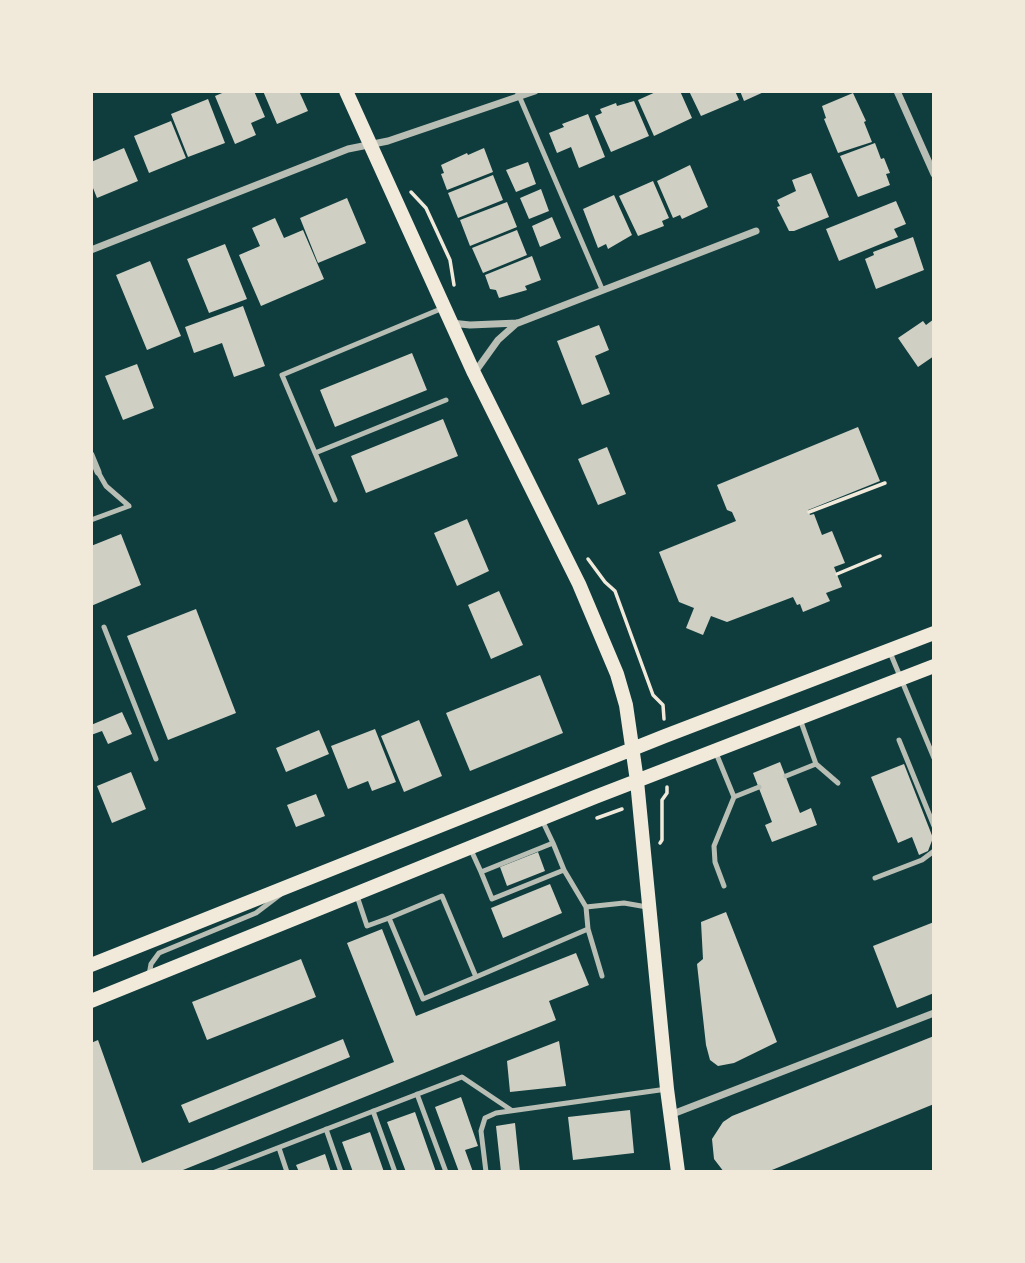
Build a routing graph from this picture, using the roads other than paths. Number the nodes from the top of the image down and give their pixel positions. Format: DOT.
graph roads {
  1 [pos="345,91"];
  2 [pos="535,91"];
  3 [pos="897,91"];
  4 [pos="518,94"];
  5 [pos="369,145"];
  6 [pos="934,174"];
  7 [pos="756,231"];
  8 [pos="91,250"];
  9 [pos="602,289"];
  10 [pos="443,308"];
  11 [pos="450,323"];
  12 [pos="518,323"];
  13 [pos="474,373"];
  14 [pos="446,400"];
  15 [pos="315,453"];
  16 [pos="91,456"];
  17 [pos="97,472"];
  18 [pos="335,500"];
  19 [pos="91,520"];
  20 [pos="104,626"];
  21 [pos="934,633"];
  22 [pos="890,650"];
  23 [pos="934,666"];
  24 [pos="902,679"];
  25 [pos="800,719"];
  26 [pos="899,740"];
  27 [pos="633,749"];
  28 [pos="716,751"];
  29 [pos="934,758"];
  30 [pos="156,759"];
  31 [pos="816,764"];
  32 [pos="786,776"];
  33 [pos="637,781"];
  34 [pos="838,783"];
  35 [pos="758,787"];
  36 [pos="734,797"];
  37 [pos="541,818"];
  38 [pos="934,826"];
  39 [pos="553,843"];
  40 [pos="470,847"];
  41 [pos="934,851"];
  42 [pos="564,870"];
  43 [pos="481,872"];
  44 [pos="875,878"];
  45 [pos="291,885"];
  46 [pos="724,886"];
  47 [pos="356,893"];
  48 [pos="586,907"];
  49 [pos="649,907"];
  50 [pos="389,918"];
  51 [pos="588,929"];
  52 [pos="91,964"];
  53 [pos="602,976"];
  54 [pos="148,977"];
  55 [pos="475,977"];
  56 [pos="91,1001"];
  57 [pos="934,1013"];
  58 [pos="667,1089"];
  59 [pos="417,1094"];
  60 [pos="511,1110"];
  61 [pos="373,1111"];
  62 [pos="670,1115"];
  63 [pos="326,1129"];
  64 [pos="279,1148"];
  65 [pos="230,1169"];
  66 [pos="215,1172"];
  67 [pos="287,1172"];
  68 [pos="341,1172"];
  69 [pos="395,1172"];
  70 [pos="446,1172"];
  71 [pos="486,1172"];
  72 [pos="678,1172"];
  1 -- 5 [label="main road"];
  2 -- 4 [label="street"];
  3 -- 6 [label="street"];
  4 -- 5 [label="street"];
  4 -- 9 [label="lane"];
  5 -- 8 [label="street"];
  5 -- 10 [label="main road"];
  7 -- 9 [label="street"];
  9 -- 12 [label="street"];
  10 -- 11 [label="main road"];
  10 -- 15 [label="lane"];
  11 -- 12 [label="street"];
  11 -- 13 [label="main road"];
  12 -- 13 [label="street"];
  13 -- 27 [label="main road"];
  14 -- 15 [label="lane"];
  15 -- 18 [label="lane"];
  16 -- 17 [label="street"];
  17 -- 19 [label="lane"];
  20 -- 30 [label="lane"];
  21 -- 22 [label="main road"];
  22 -- 24 [label="lane"];
  22 -- 27 [label="main road"];
  23 -- 24 [label="main road"];
  24 -- 25 [label="main road"];
  24 -- 29 [label="lane"];
  25 -- 28 [label="main road"];
  25 -- 31 [label="lane"];
  26 -- 38 [label="lane"];
  27 -- 33 [label="main road"];
  27 -- 45 [label="main road"];
  28 -- 33 [label="main road"];
  28 -- 36 [label="lane"];
  31 -- 32 [label="lane"];
  31 -- 34 [label="lane"];
  33 -- 37 [label="main road"];
  33 -- 49 [label="main road"];
  35 -- 36 [label="lane"];
  36 -- 46 [label="lane"];
  37 -- 39 [label="lane"];
  37 -- 40 [label="main road"];
  39 -- 42 [label="lane"];
  39 -- 43 [label="lane"];
  40 -- 43 [label="lane"];
  40 -- 47 [label="main road"];
  41 -- 44 [label="lane"];
  42 -- 43 [label="lane"];
  42 -- 48 [label="lane"];
  45 -- 52 [label="main road"];
  45 -- 54 [label="lane"];
  47 -- 50 [label="lane"];
  47 -- 54 [label="main road"];
  48 -- 49 [label="lane"];
  48 -- 51 [label="lane"];
  49 -- 58 [label="main road"];
  50 -- 55 [label="lane"];
  50 -- 55 [label="lane"];
  51 -- 53 [label="lane"];
  51 -- 55 [label="lane"];
  54 -- 56 [label="main road"];
  57 -- 62 [label="street"];
  58 -- 60 [label="lane"];
  58 -- 62 [label="main road"];
  59 -- 60 [label="lane"];
  59 -- 61 [label="lane"];
  59 -- 70 [label="lane"];
  60 -- 71 [label="lane"];
  61 -- 63 [label="lane"];
  61 -- 69 [label="lane"];
  62 -- 72 [label="main road"];
  63 -- 64 [label="lane"];
  63 -- 68 [label="lane"];
  64 -- 65 [label="lane"];
  64 -- 67 [label="lane"];
  65 -- 66 [label="lane"];
}
